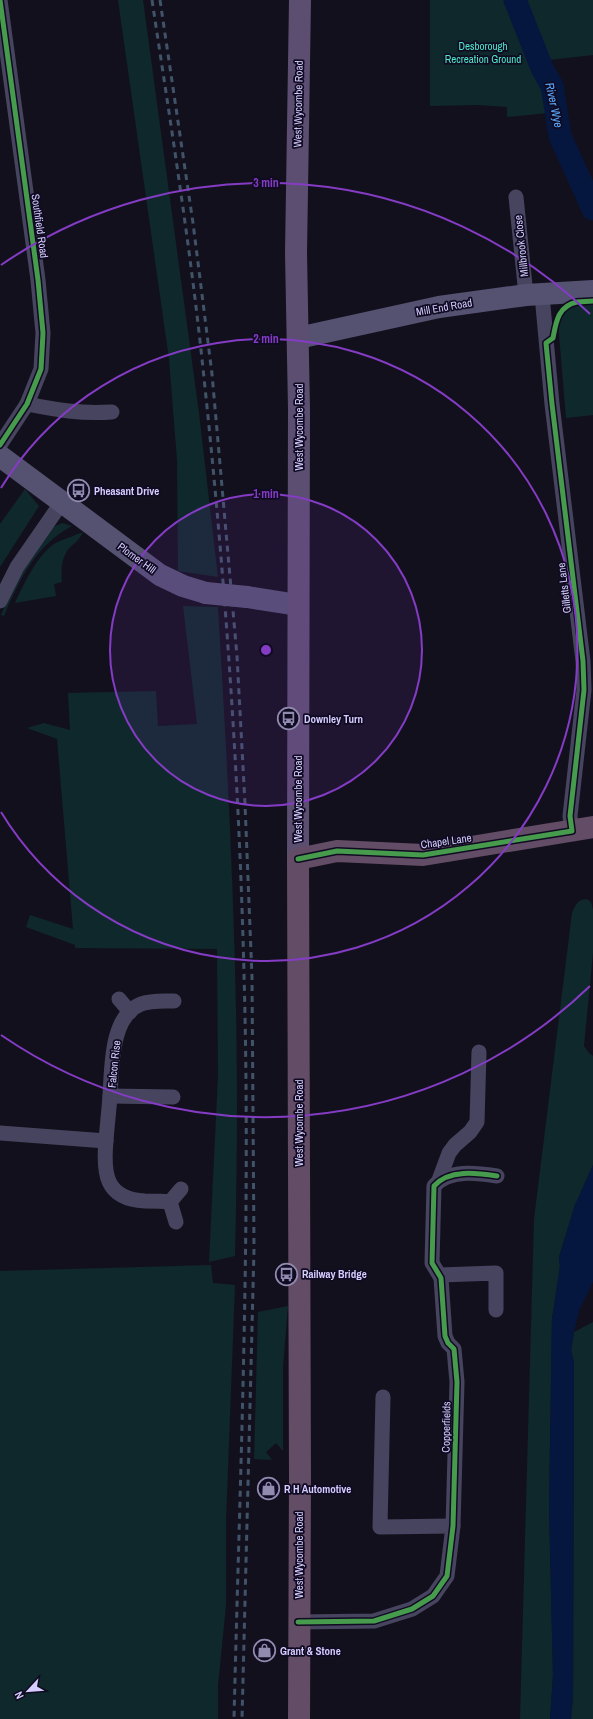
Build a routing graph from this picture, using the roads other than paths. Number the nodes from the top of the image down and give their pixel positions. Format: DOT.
graph roads {
  1 [pos="0,0"];
  2 [pos="300,0"];
  3 [pos="516,197"];
  4 [pos="593,291"];
  5 [pos="534,295"];
  6 [pos="298,338"];
  7 [pos="26,404"];
  8 [pos="112,412"];
  9 [pos="0,445"];
  10 [pos="0,456"];
  11 [pos="62,502"];
  12 [pos="0,601"];
  13 [pos="298,605"];
  14 [pos="583,829"];
  15 [pos="298,859"];
  16 [pos="119,999"];
  17 [pos="174,1001"];
  18 [pos="130,1012"];
  19 [pos="479,1052"];
  20 [pos="110,1096"];
  21 [pos="173,1097"];
  22 [pos="0,1133"];
  23 [pos="106,1141"];
  24 [pos="497,1176"];
  25 [pos="439,1180"];
  26 [pos="181,1189"];
  27 [pos="170,1202"];
  28 [pos="176,1222"];
  29 [pos="440,1274"];
  30 [pos="496,1310"];
  31 [pos="383,1397"];
  32 [pos="453,1526"];
  33 [pos="298,1622"];
  34 [pos="298,1719"];
  1 -- 7 [label="street, Southfield Road"];
  2 -- 6 [label="main road, West Wycombe Road"];
  3 -- 5 [label="street, Millbrook Close"];
  4 -- 5 [label="street, Mill End Road"];
  5 -- 6 [label="street, Mill End Road"];
  5 -- 14 [label="street, Gilletts Lane"];
  6 -- 13 [label="main road, West Wycombe Road"];
  7 -- 8 [label="street"];
  7 -- 9 [label="street, Southfield Road"];
  10 -- 11 [label="street, Plomer Hill"];
  11 -- 12 [label="street"];
  11 -- 13 [label="street, Plomer Hill, bridge"];
  13 -- 15 [label="main road, West Wycombe Road"];
  14 -- 15 [label="highway, Chapel Lane"];
  15 -- 33 [label="highway, West Wycombe Road"];
  16 -- 18 [label="street"];
  17 -- 18 [label="street, Falcon Rise"];
  18 -- 20 [label="street, Falcon Rise"];
  19 -- 25 [label="street, Copperfields"];
  20 -- 21 [label="street, Falcon Rise"];
  20 -- 23 [label="street, Falcon Rise"];
  22 -- 23 [label="street"];
  23 -- 27 [label="street, Falcon Rise"];
  24 -- 25 [label="street"];
  25 -- 29 [label="street, Copperfields"];
  26 -- 27 [label="street"];
  27 -- 28 [label="street"];
  29 -- 30 [label="street"];
  29 -- 32 [label="street, Copperfields"];
  31 -- 32 [label="street"];
  32 -- 33 [label="street, Copperfields"];
  33 -- 34 [label="highway, West Wycombe Road"];
}
